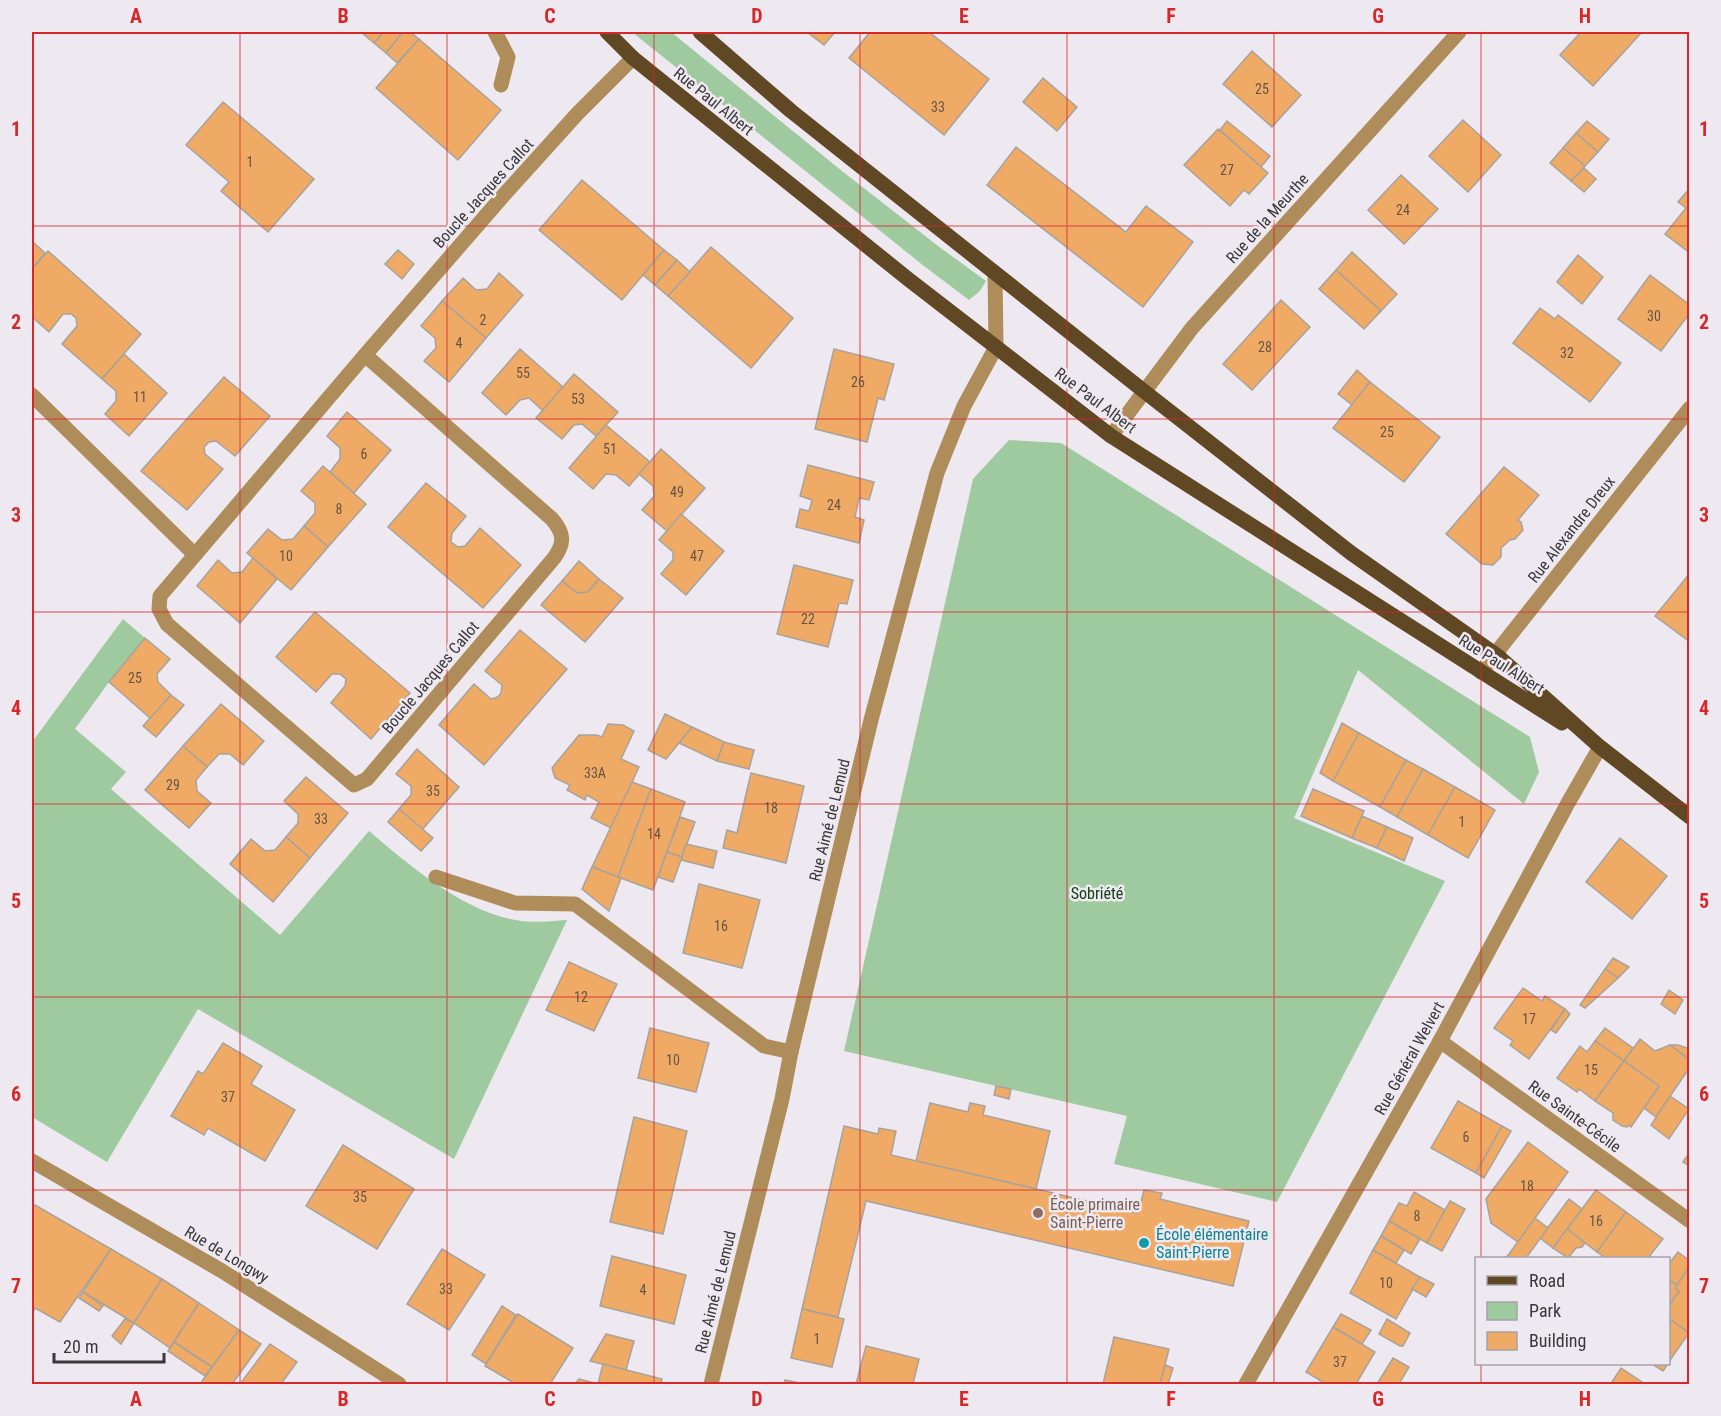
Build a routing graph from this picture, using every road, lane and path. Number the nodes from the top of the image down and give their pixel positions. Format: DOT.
graph roads {
  1 [pos="495,32"];
  2 [pos="607,32"];
  3 [pos="700,32"];
  4 [pos="1459,32"];
  5 [pos="633,58"];
  6 [pos="501,85"];
  7 [pos="995,273"];
  8 [pos="996,347"];
  9 [pos="365,355"];
  10 [pos="1145,392"];
  11 [pos="32,395"];
  12 [pos="1689,408"];
  13 [pos="1111,436"];
  14 [pos="194,554"];
  15 [pos="1495,654"];
  16 [pos="1481,672"];
  17 [pos="1600,747"];
  18 [pos="1689,817"];
  19 [pos="436,877"];
  20 [pos="1440,1041"];
  21 [pos="791,1052"];
  22 [pos="32,1161"];
  23 [pos="1689,1221"];
  24 [pos="399,1384"];
  25 [pos="711,1384"];
  26 [pos="1246,1384"];
  1 -- 6 [label="street"];
  2 -- 5 [label="main road, Rue Paul Albert"];
  3 -- 7 [label="main road, Rue Paul Albert"];
  4 -- 10 [label="street, Rue de la Meurthe"];
  5 -- 8 [label="main road, Rue Paul Albert"];
  5 -- 9 [label="street, Boucle Jacques Callot"];
  7 -- 8 [label="street, Rue Aimé de Lemud"];
  7 -- 10 [label="main road, Rue Paul Albert"];
  8 -- 13 [label="main road, Rue Paul Albert"];
  8 -- 21 [label="street, Rue Aimé de Lemud"];
  9 -- 14 [label="street, Boucle Jacques Callot"];
  9 -- 14 [label="street, Boucle Jacques Callot"];
  10 -- 13 [label="street, Rue de la Meurthe"];
  10 -- 15 [label="main road, Rue Paul Albert"];
  11 -- 14 [label="street"];
  12 -- 15 [label="street, Rue Alexandre Dreux"];
  13 -- 16 [label="main road, Rue Paul Albert"];
  15 -- 16 [label="street, Rue Alexandre Dreux"];
  15 -- 17 [label="main road, Rue Paul Albert"];
  16 -- 17 [label="main road, Rue Paul Albert"];
  17 -- 18 [label="main road, Rue Paul Albert"];
  17 -- 20 [label="street, Rue Général Welvert"];
  19 -- 21 [label="street"];
  20 -- 23 [label="street, Rue Sainte-Cécile"];
  20 -- 26 [label="street, Rue Général Welvert"];
  21 -- 25 [label="street, Rue Aimé de Lemud"];
  22 -- 24 [label="street, Rue de Longwy"];
}
